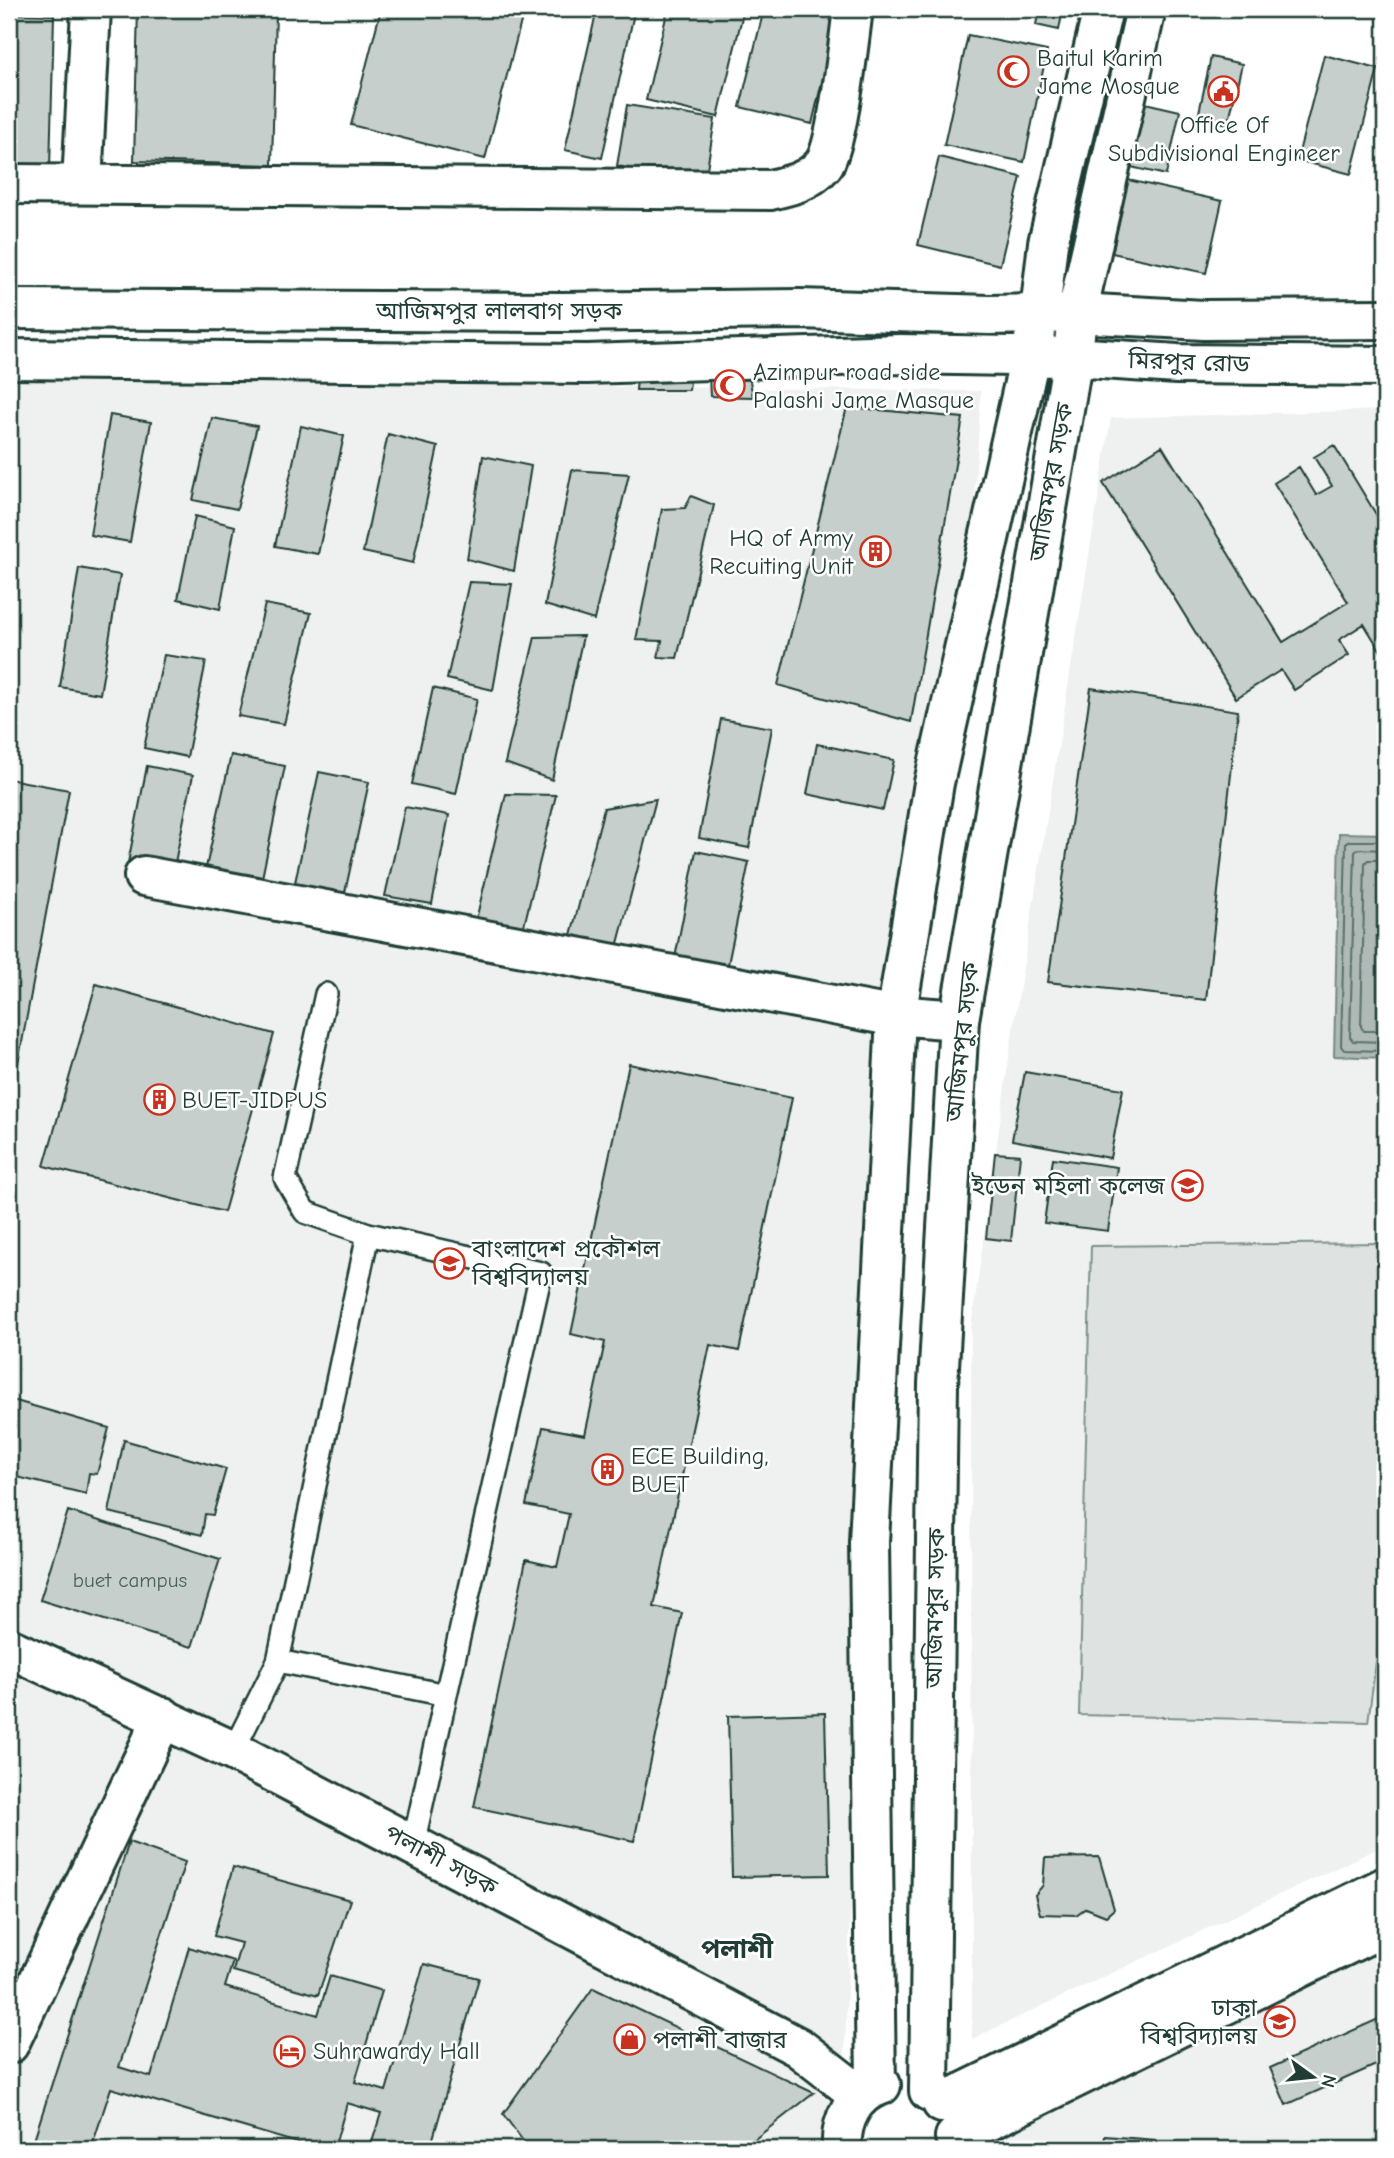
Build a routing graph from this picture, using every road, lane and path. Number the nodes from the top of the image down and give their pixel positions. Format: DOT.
graph roads {
  1 [pos="90,9"];
  2 [pos="853,9"];
  3 [pos="1103,9"];
  4 [pos="1146,9"];
  5 [pos="9,184"];
  6 [pos="82,184"];
  7 [pos="9,309"];
  8 [pos="1040,312"];
  9 [pos="1077,313"];
  10 [pos="1385,319"];
  11 [pos="1011,356"];
  12 [pos="1073,357"];
  13 [pos="9,359"];
  14 [pos="1385,366"];
  15 [pos="144,876"];
  16 [pos="326,994"];
  17 [pos="896,1017"];
  18 [pos="959,1020"];
  19 [pos="368,1234"];
  20 [pos="9,1648"];
  21 [pos="278,1661"];
  22 [pos="446,1695"];
  23 [pos="163,1717"];
  24 [pos="233,1751"];
  25 [pos="413,1845"];
  26 [pos="1385,1887"];
  27 [pos="1385,1926"];
  28 [pos="9,2044"];
  29 [pos="944,2120"];
  30 [pos="847,2122"];
  1 -- 6 [label="main road"];
  2 -- 6 [label="main road"];
  3 -- 8 [label="main road, আজিমপুর সড়ক"];
  4 -- 9 [label="main road, আজিমপুর সড়ক"];
  5 -- 6 [label="main road"];
  7 -- 8 [label="main road, আজিমপুর লালবাগ সড়ক"];
  8 -- 9 [label="main road, মিরপুর রোড"];
  8 -- 11 [label="main road, আজিমপুর সড়ক"];
  9 -- 10 [label="main road, মিরপুর রোড"];
  9 -- 12 [label="main road, আজিমপুর সড়ক"];
  11 -- 12 [label="main road, মিরপুর রোড"];
  11 -- 13 [label="main road, মিরপুর রোড"];
  11 -- 17 [label="main road, আজিমপুর সড়ক"];
  12 -- 14 [label="main road, মিরপুর রোড"];
  12 -- 18 [label="main road, আজিমপুর সড়ক"];
  15 -- 17 [label="main road"];
  16 -- 19 [label="lane"];
  17 -- 18 [label="main road"];
  17 -- 30 [label="main road, আজিমপুর সড়ক"];
  18 -- 29 [label="main road, আজিমপুর সড়ক"];
  19 -- 21 [label="lane"];
  19 -- 22 [label="lane"];
  20 -- 23 [label="main road, পলাশী সড়ক"];
  21 -- 22 [label="lane"];
  21 -- 24 [label="lane"];
  22 -- 25 [label="lane"];
  23 -- 24 [label="main road, পলাশী সড়ক"];
  23 -- 28 [label="main road"];
  24 -- 25 [label="main road, পলাশী সড়ক"];
  25 -- 30 [label="main road, পলাশী সড়ক"];
  26 -- 29 [label="main road"];
  27 -- 29 [label="main road"];
  29 -- 30 [label="main road"];
}
